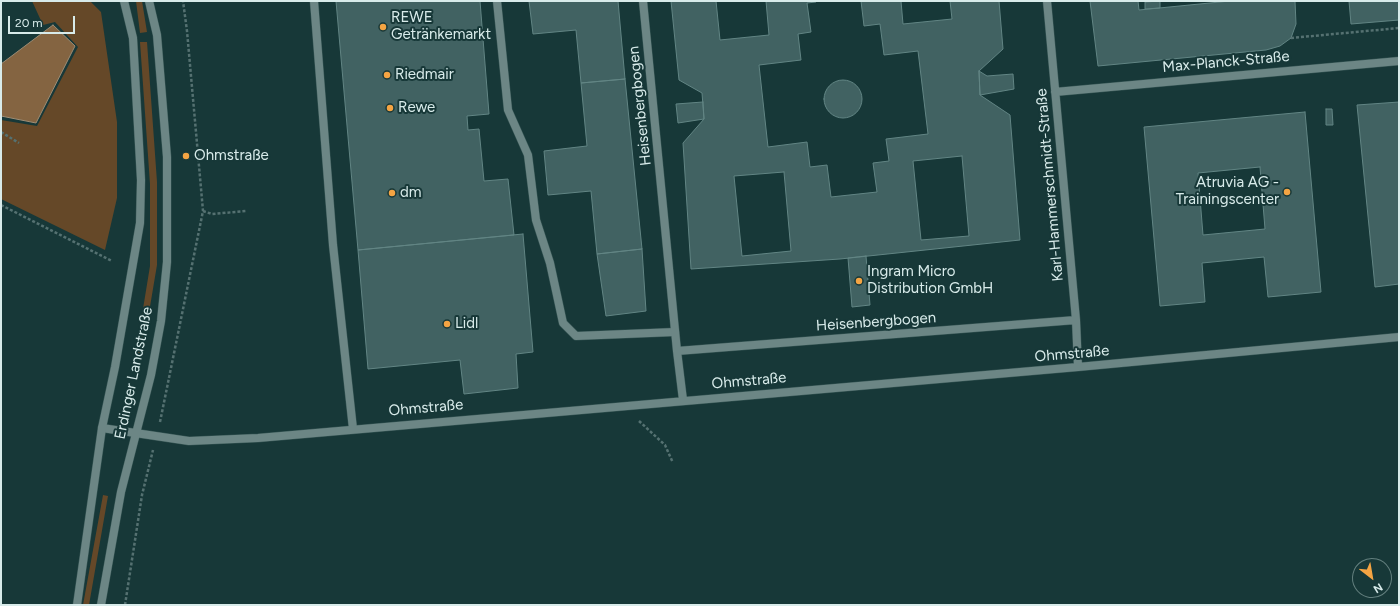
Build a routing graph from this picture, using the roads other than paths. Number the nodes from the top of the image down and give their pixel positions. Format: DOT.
graph roads {
  1 [pos="124,1"];
  2 [pos="314,1"];
  3 [pos="497,1"];
  4 [pos="644,1"];
  5 [pos="1047,1"];
  6 [pos="150,2"];
  7 [pos="1399,61"];
  8 [pos="1055,92"];
  9 [pos="1076,320"];
  10 [pos="676,332"];
  11 [pos="1399,337"];
  12 [pos="677,351"];
  13 [pos="1078,367"];
  14 [pos="683,400"];
  15 [pos="102,428"];
  16 [pos="353,429"];
  17 [pos="135,433"];
  18 [pos="77,605"];
  19 [pos="101,605"];
  1 -- 15 [label="street, Erdinger Landstraße"];
  2 -- 16 [label="street"];
  3 -- 10 [label="street"];
  4 -- 10 [label="street, Heisenbergbogen"];
  5 -- 8 [label="street, Karl-Hammerschmidt-Straße"];
  6 -- 17 [label="street, Erdinger Landstraße"];
  7 -- 8 [label="street, Max-Planck-Straße"];
  8 -- 9 [label="street, Karl-Hammerschmidt-Straße"];
  9 -- 12 [label="street, Heisenbergbogen"];
  9 -- 13 [label="street, Karl-Hammerschmidt-Straße"];
  10 -- 12 [label="street, Heisenbergbogen"];
  11 -- 13 [label="street, Ohmstraße"];
  12 -- 14 [label="street, Heisenbergbogen"];
  13 -- 14 [label="street, Ohmstraße"];
  14 -- 16 [label="street, Ohmstraße"];
  15 -- 17 [label="street, Ohmstraße"];
  15 -- 18 [label="street, Erdinger Landstraße"];
  16 -- 17 [label="street, Ohmstraße"];
  17 -- 19 [label="street, Erdinger Landstraße"];
}
